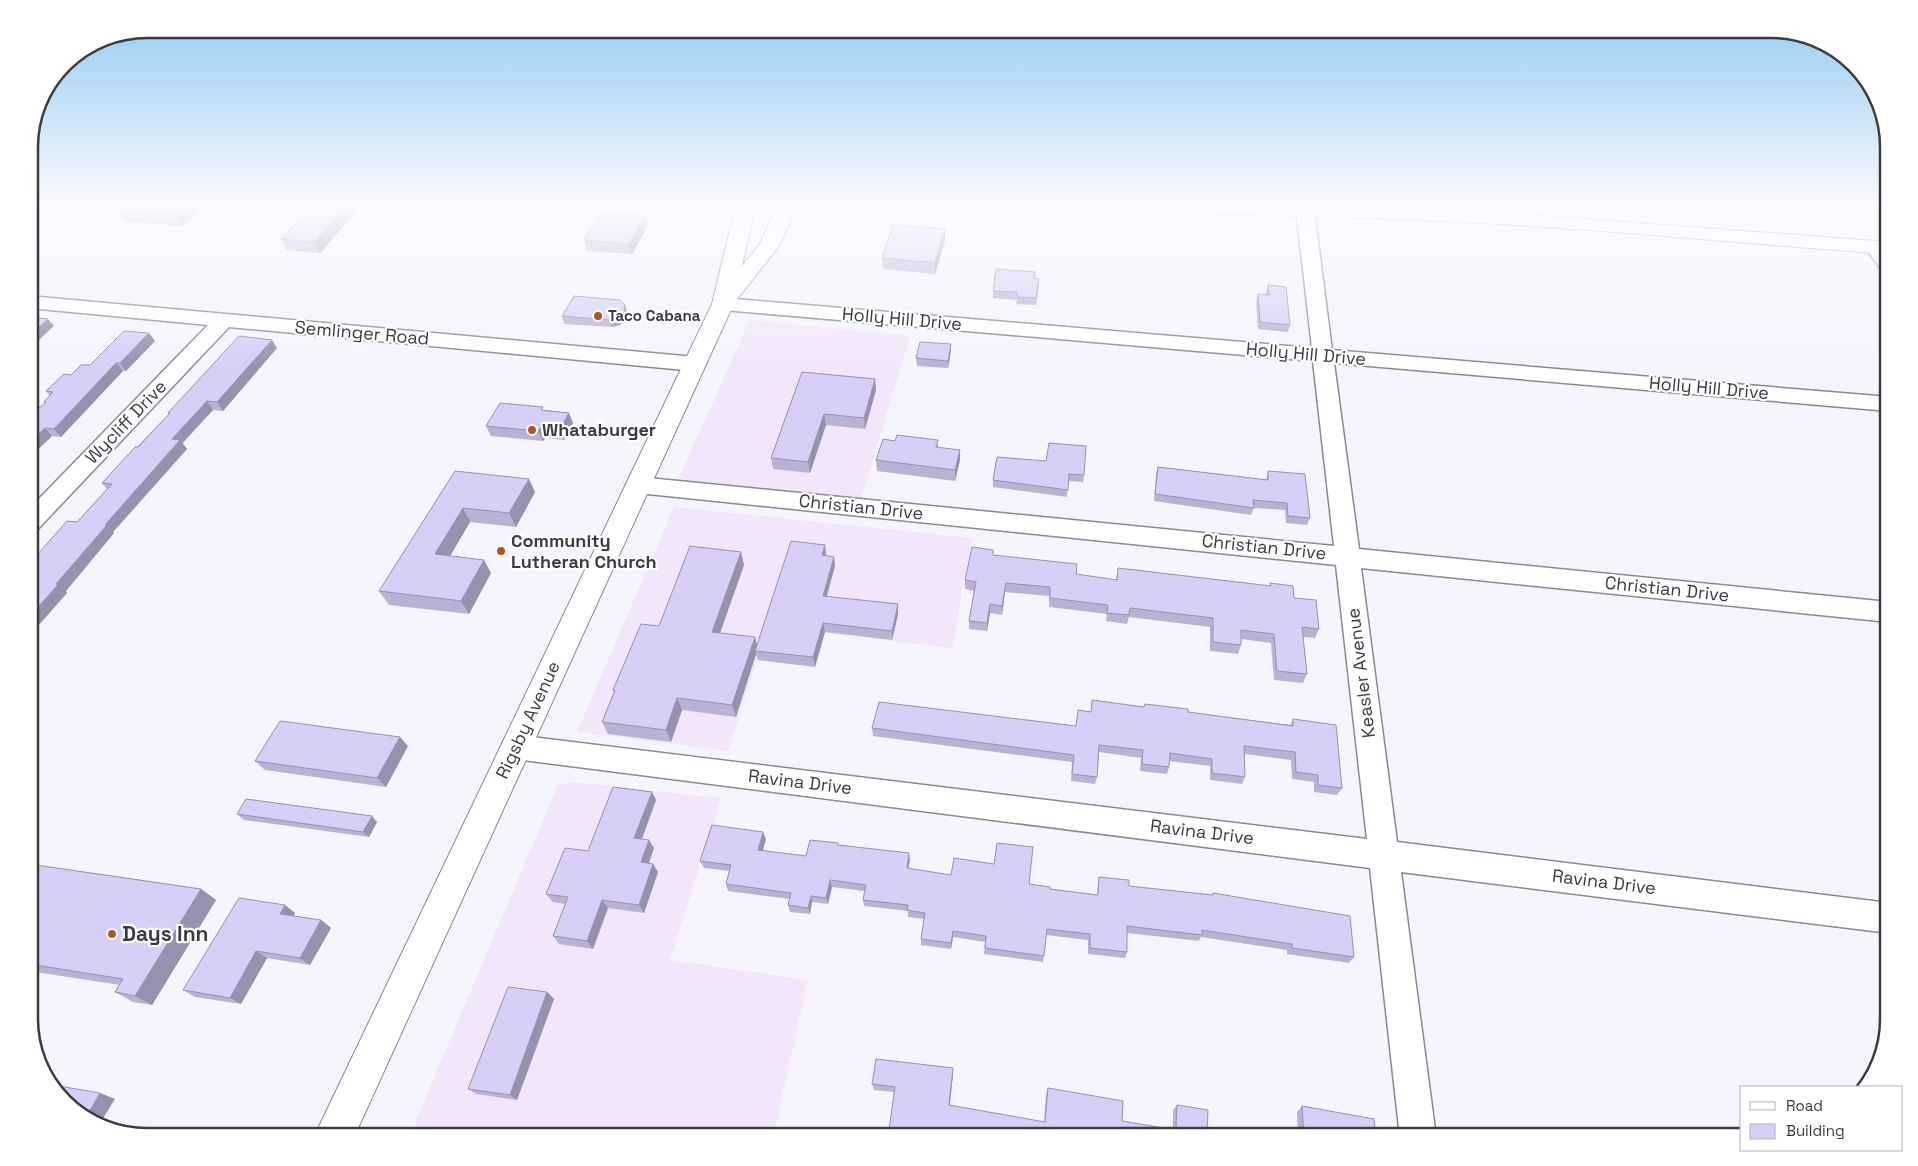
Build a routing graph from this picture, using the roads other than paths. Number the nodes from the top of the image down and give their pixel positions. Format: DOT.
graph roads {
  1 [pos="733,259"];
  2 [pos="758,259"];
  3 [pos="1311,259"];
  4 [pos="38,303"];
  5 [pos="723,304"];
  6 [pos="223,321"];
  7 [pos="1323,355"];
  8 [pos="695,364"];
  9 [pos="1880,403"];
  10 [pos="638,485"];
  11 [pos="38,515"];
  12 [pos="1347,556"];
  13 [pos="1880,611"];
  14 [pos="515,747"];
  15 [pos="1382,854"];
  16 [pos="1880,917"];
  17 [pos="338,1128"];
  18 [pos="1417,1128"];
  1 -- 5 [label="main road, Rigsby Avenue"];
  2 -- 5 [label="main road, Rigsby Avenue"];
  3 -- 7 [label="street, Keasler Avenue"];
  4 -- 6 [label="street, Semlinger Road"];
  5 -- 7 [label="street, Holly Hill Drive"];
  5 -- 8 [label="main road, Rigsby Avenue"];
  6 -- 8 [label="street, Semlinger Road"];
  6 -- 11 [label="street, Wycliff Drive"];
  7 -- 9 [label="street, Holly Hill Drive"];
  7 -- 12 [label="street, Keasler Avenue"];
  8 -- 10 [label="main road, Rigsby Avenue"];
  10 -- 12 [label="street, Christian Drive"];
  10 -- 14 [label="main road, Rigsby Avenue"];
  12 -- 13 [label="street, Christian Drive"];
  12 -- 15 [label="street, Keasler Avenue"];
  14 -- 15 [label="street, Ravina Drive"];
  14 -- 17 [label="main road, Rigsby Avenue"];
  15 -- 16 [label="street, Ravina Drive"];
  15 -- 18 [label="street, Keasler Avenue"];
}
